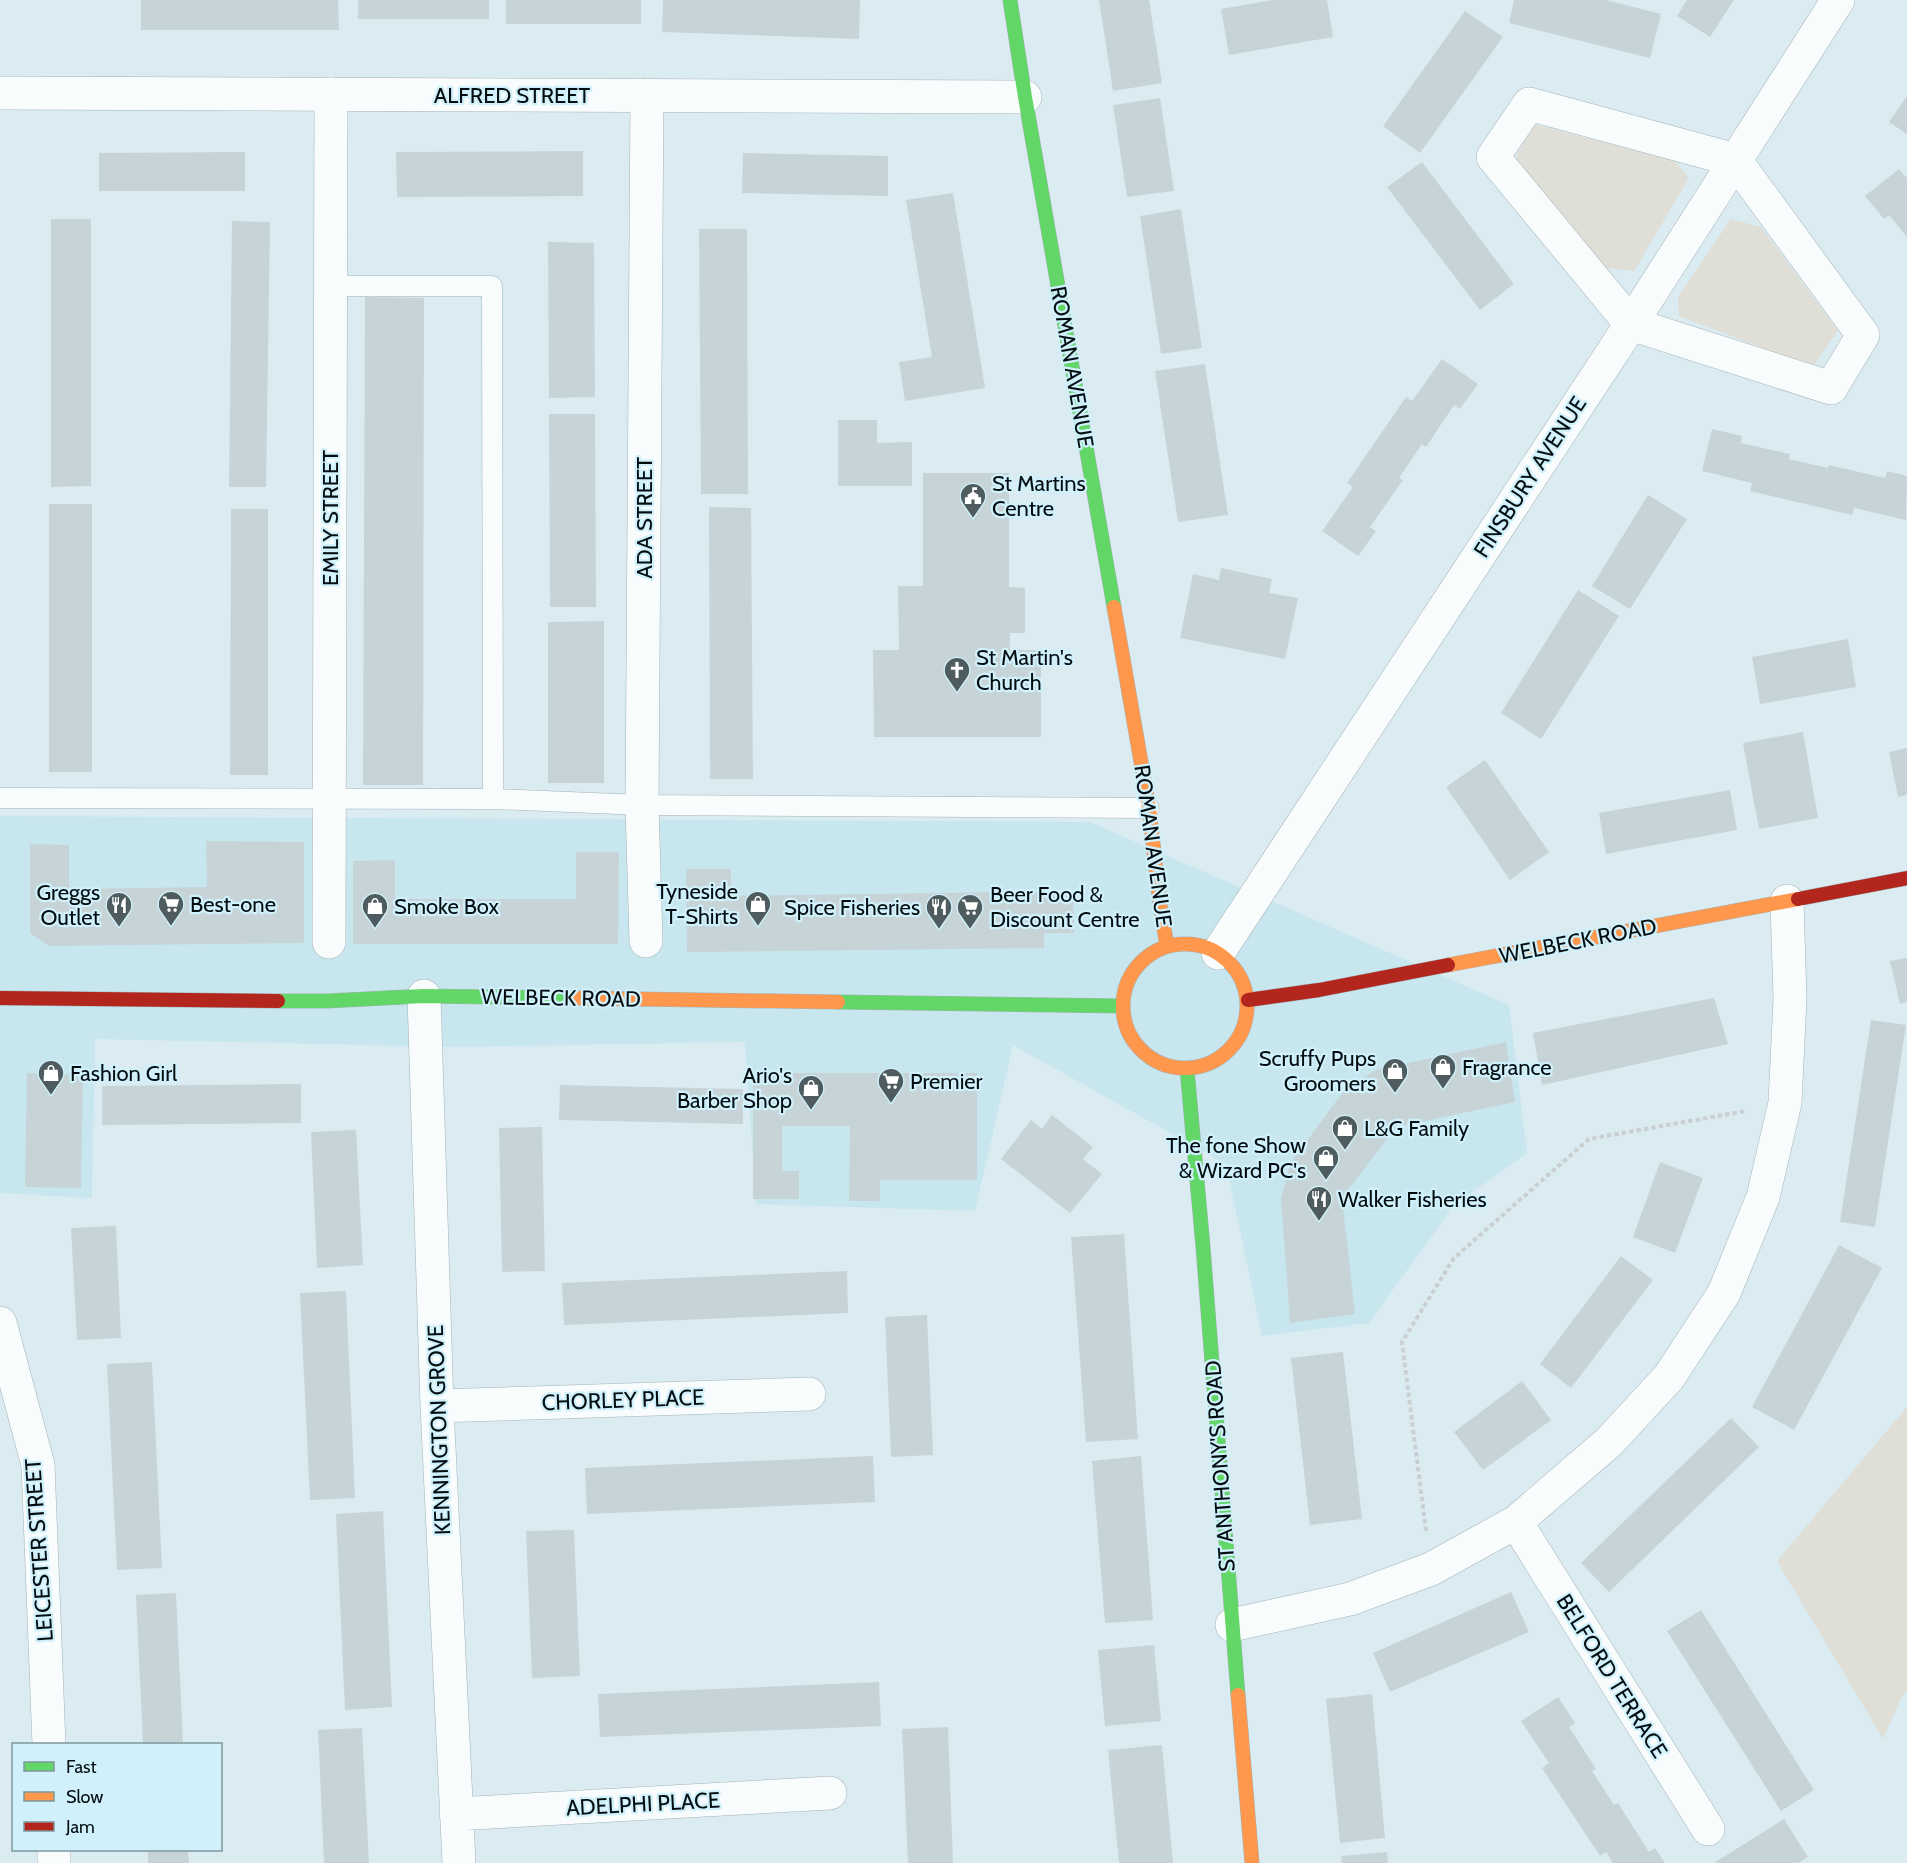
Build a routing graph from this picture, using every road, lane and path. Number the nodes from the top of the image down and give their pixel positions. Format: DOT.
graph roads {
  1 [pos="1010,0"];
  2 [pos="1838,0"];
  3 [pos="0,93"];
  4 [pos="332,94"];
  5 [pos="647,95"];
  6 [pos="1025,97"];
  7 [pos="1736,160"];
  8 [pos="331,286"];
  9 [pos="1630,324"];
  10 [pos="0,798"];
  11 [pos="493,798"];
  12 [pos="329,799"];
  13 [pos="642,805"];
  14 [pos="1149,808"];
  15 [pos="1907,878"];
  16 [pos="1787,901"];
  17 [pos="646,941"];
  18 [pos="329,942"];
  19 [pos="1167,946"];
  20 [pos="1218,953"];
  21 [pos="424,996"];
  22 [pos="0,998"];
  23 [pos="1248,1000"];
  24 [pos="1123,1006"];
  25 [pos="1187,1069"];
  26 [pos="1785,1104"];
  27 [pos="0,1323"];
  28 [pos="808,1394"];
  29 [pos="437,1406"];
  30 [pos="1516,1522"];
  31 [pos="1431,1569"];
  32 [pos="1232,1624"];
  33 [pos="50,1743"];
  34 [pos="830,1793"];
  35 [pos="456,1814"];
  36 [pos="1708,1829"];
  37 [pos="459,1863"];
  38 [pos="1252,1863"];
  1 -- 6 [label="main road, ROMAN AVENUE"];
  2 -- 7 [label="street, FINSBURY AVENUE"];
  3 -- 4 [label="street, ALFRED STREET"];
  4 -- 5 [label="street, ALFRED STREET"];
  4 -- 8 [label="street, EMILY STREET"];
  5 -- 6 [label="street, ALFRED STREET"];
  5 -- 13 [label="street, ADA STREET"];
  6 -- 14 [label="main road, ROMAN AVENUE"];
  7 -- 9 [label="street, FINSBURY AVENUE"];
  7 -- 9 [label="street"];
  7 -- 9 [label="street"];
  8 -- 11 [label="lane"];
  8 -- 12 [label="street, EMILY STREET"];
  9 -- 20 [label="street, FINSBURY AVENUE"];
  10 -- 12 [label="lane"];
  11 -- 12 [label="lane"];
  11 -- 13 [label="lane"];
  12 -- 18 [label="street, EMILY STREET"];
  13 -- 14 [label="lane"];
  13 -- 17 [label="street, ADA STREET"];
  14 -- 19 [label="main road, ROMAN AVENUE"];
  15 -- 16 [label="main road, WELBECK ROAD"];
  16 -- 23 [label="main road, WELBECK ROAD"];
  16 -- 26 [label="street"];
  19 -- 20 [label="main road"];
  19 -- 24 [label="main road"];
  20 -- 23 [label="main road"];
  21 -- 22 [label="main road, WELBECK ROAD"];
  21 -- 24 [label="main road, WELBECK ROAD"];
  21 -- 29 [label="street, KENNINGTON GROVE"];
  23 -- 25 [label="main road"];
  24 -- 25 [label="main road"];
  25 -- 32 [label="main road, ST ANTHONY'S ROAD"];
  26 -- 30 [label="street"];
  26 -- 31 [label="path"];
  27 -- 33 [label="street, LEICESTER STREET"];
  28 -- 29 [label="street, CHORLEY PLACE"];
  29 -- 35 [label="street, KENNINGTON GROVE"];
  30 -- 31 [label="street"];
  30 -- 36 [label="street, BELFORD TERRACE"];
  31 -- 32 [label="street"];
  32 -- 38 [label="main road, ST ANTHONY'S ROAD"];
  34 -- 35 [label="street, ADELPHI PLACE"];
  35 -- 37 [label="street, KENNINGTON GROVE"];
}
